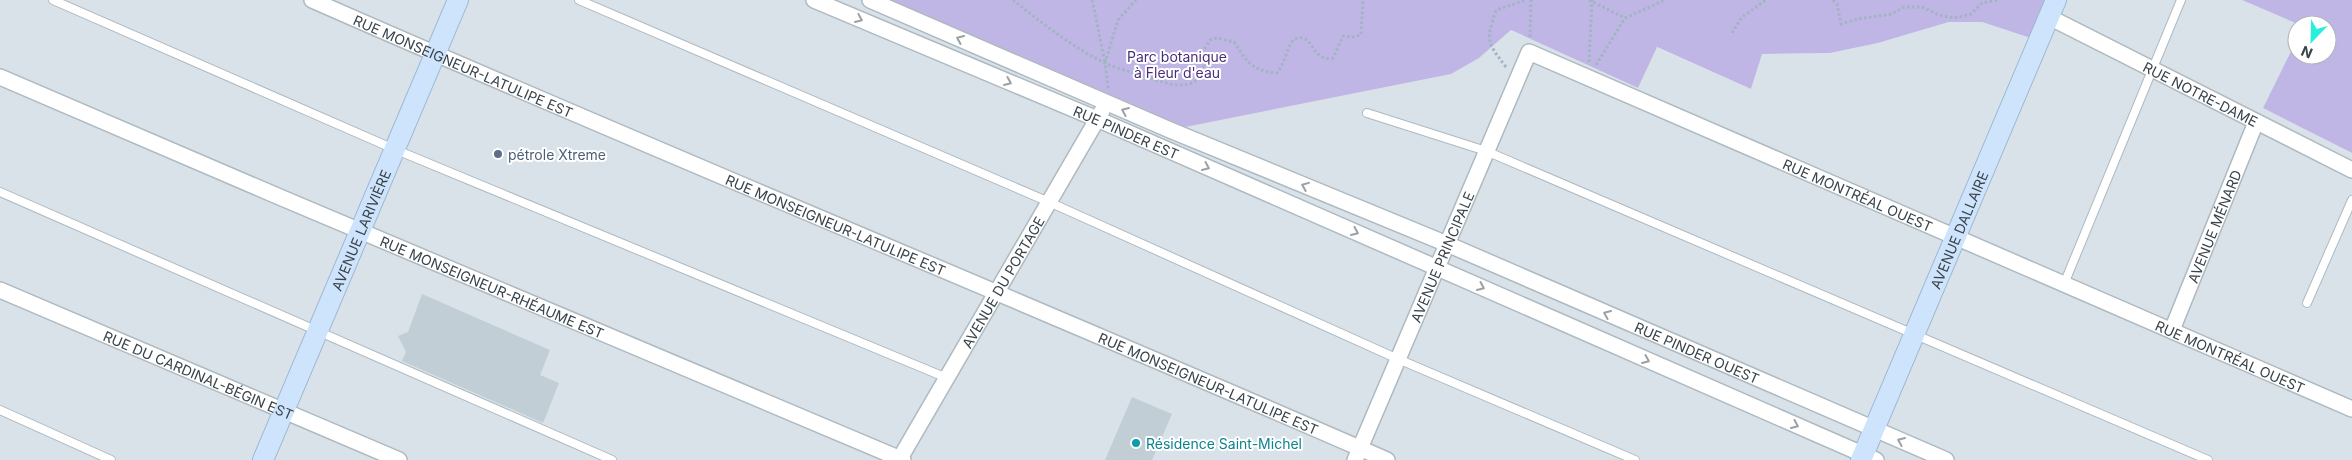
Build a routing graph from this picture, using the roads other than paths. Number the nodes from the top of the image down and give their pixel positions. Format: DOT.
graph roads {
  1 [pos="53,0"];
  2 [pos="312,0"];
  3 [pos="458,0"];
  4 [pos="579,0"];
  5 [pos="814,0"];
  6 [pos="870,0"];
  7 [pos="2181,0"];
  8 [pos="2053,9"];
  9 [pos="1529,52"];
  10 [pos="435,54"];
  11 [pos="2152,69"];
  12 [pos="0,76"];
  13 [pos="1106,103"];
  14 [pos="1367,112"];
  15 [pos="1097,119"];
  16 [pos="2256,122"];
  17 [pos="394,150"];
  18 [pos="1486,151"];
  19 [pos="2352,170"];
  20 [pos="0,192"];
  21 [pos="2352,200"];
  22 [pos="1049,202"];
  23 [pos="360,231"];
  24 [pos="1955,237"];
  25 [pos="1447,244"];
  26 [pos="1437,268"];
  27 [pos="2064,284"];
  28 [pos="0,290"];
  29 [pos="999,292"];
  30 [pos="2307,303"];
  31 [pos="2172,330"];
  32 [pos="317,332"];
  33 [pos="1912,334"];
  34 [pos="1398,359"];
  35 [pos="948,378"];
  36 [pos="2352,409"];
  37 [pos="0,410"];
  38 [pos="284,410"];
  39 [pos="1874,429"];
  40 [pos="1358,454"];
  41 [pos="1867,458"];
  42 [pos="111,460"];
  43 [pos="263,460"];
  44 [pos="399,460"];
  45 [pos="612,460"];
  46 [pos="901,460"];
  47 [pos="1387,460"];
  48 [pos="1634,460"];
  49 [pos="1946,460"];
  50 [pos="2208,460"];
  1 -- 17 [label="lane"];
  2 -- 10 [label="street, RUE MONSEIGNEUR-LATULIPE EST"];
  3 -- 10 [label="main road, AVENUE LARIVIÈRE"];
  4 -- 22 [label="lane"];
  5 -- 15 [label="street, RUE PINDER EST, one-way"];
  13 -- 6 [label="street, RUE PINDER EST, one-way"];
  7 -- 11 [label="lane"];
  8 -- 11 [label="street, RUE NOTRE-DAME"];
  8 -- 24 [label="main road, AVENUE DALLAIRE"];
  9 -- 18 [label="street, AVENUE PRINCIPALE"];
  9 -- 24 [label="street, RUE MONTRÉAL OUEST"];
  10 -- 17 [label="main road, AVENUE LARIVIÈRE"];
  10 -- 29 [label="street, RUE MONSEIGNEUR-LATULIPE EST"];
  11 -- 16 [label="street, RUE NOTRE-DAME"];
  11 -- 27 [label="lane"];
  12 -- 23 [label="street, RUE MONSEIGNEUR-RHÉAUME EST"];
  13 -- 15 [label="street, AVENUE DU PORTAGE"];
  25 -- 13 [label="street, RUE PINDER EST, one-way"];
  14 -- 18 [label="lane"];
  15 -- 22 [label="street, AVENUE DU PORTAGE"];
  15 -- 26 [label="street, RUE PINDER EST, one-way"];
  16 -- 19 [label="street, RUE NOTRE-DAME"];
  16 -- 31 [label="street, AVENUE MÉNARD"];
  17 -- 23 [label="main road, AVENUE LARIVIÈRE"];
  17 -- 35 [label="lane"];
  18 -- 25 [label="street, AVENUE PRINCIPALE"];
  18 -- 33 [label="lane"];
  20 -- 32 [label="lane"];
  21 -- 30 [label="lane"];
  22 -- 29 [label="street, AVENUE DU PORTAGE"];
  22 -- 34 [label="lane"];
  23 -- 32 [label="main road, AVENUE LARIVIÈRE"];
  23 -- 46 [label="street, RUE MONSEIGNEUR-RHÉAUME EST"];
  24 -- 27 [label="street, RUE MONTRÉAL OUEST"];
  24 -- 33 [label="main road, AVENUE DALLAIRE"];
  25 -- 26 [label="street, AVENUE PRINCIPALE"];
  39 -- 25 [label="street, RUE PINDER OUEST, one-way"];
  26 -- 34 [label="street, AVENUE PRINCIPALE"];
  26 -- 41 [label="street, RUE PINDER OUEST, one-way"];
  27 -- 31 [label="street, RUE MONTRÉAL OUEST"];
  28 -- 38 [label="street, RUE DU CARDINAL-BÉGIN EST"];
  29 -- 35 [label="street, AVENUE DU PORTAGE"];
  29 -- 40 [label="street, RUE MONSEIGNEUR-LATULIPE EST"];
  31 -- 36 [label="street, RUE MONTRÉAL OUEST"];
  32 -- 38 [label="main road, AVENUE LARIVIÈRE"];
  32 -- 45 [label="lane"];
  33 -- 39 [label="main road, AVENUE DALLAIRE"];
  33 -- 50 [label="lane"];
  34 -- 40 [label="street, AVENUE PRINCIPALE"];
  34 -- 48 [label="lane"];
  35 -- 46 [label="street, AVENUE DU PORTAGE"];
  37 -- 42 [label="lane"];
  38 -- 43 [label="main road, AVENUE LARIVIÈRE"];
  38 -- 44 [label="street, RUE DU CARDINAL-BÉGIN EST"];
  39 -- 41 [label="main road, AVENUE DALLAIRE"];
  49 -- 39 [label="street, RUE PINDER OUEST, one-way"];
  40 -- 47 [label="street, RUE MONSEIGNEUR-LATULIPE EST"];
}
